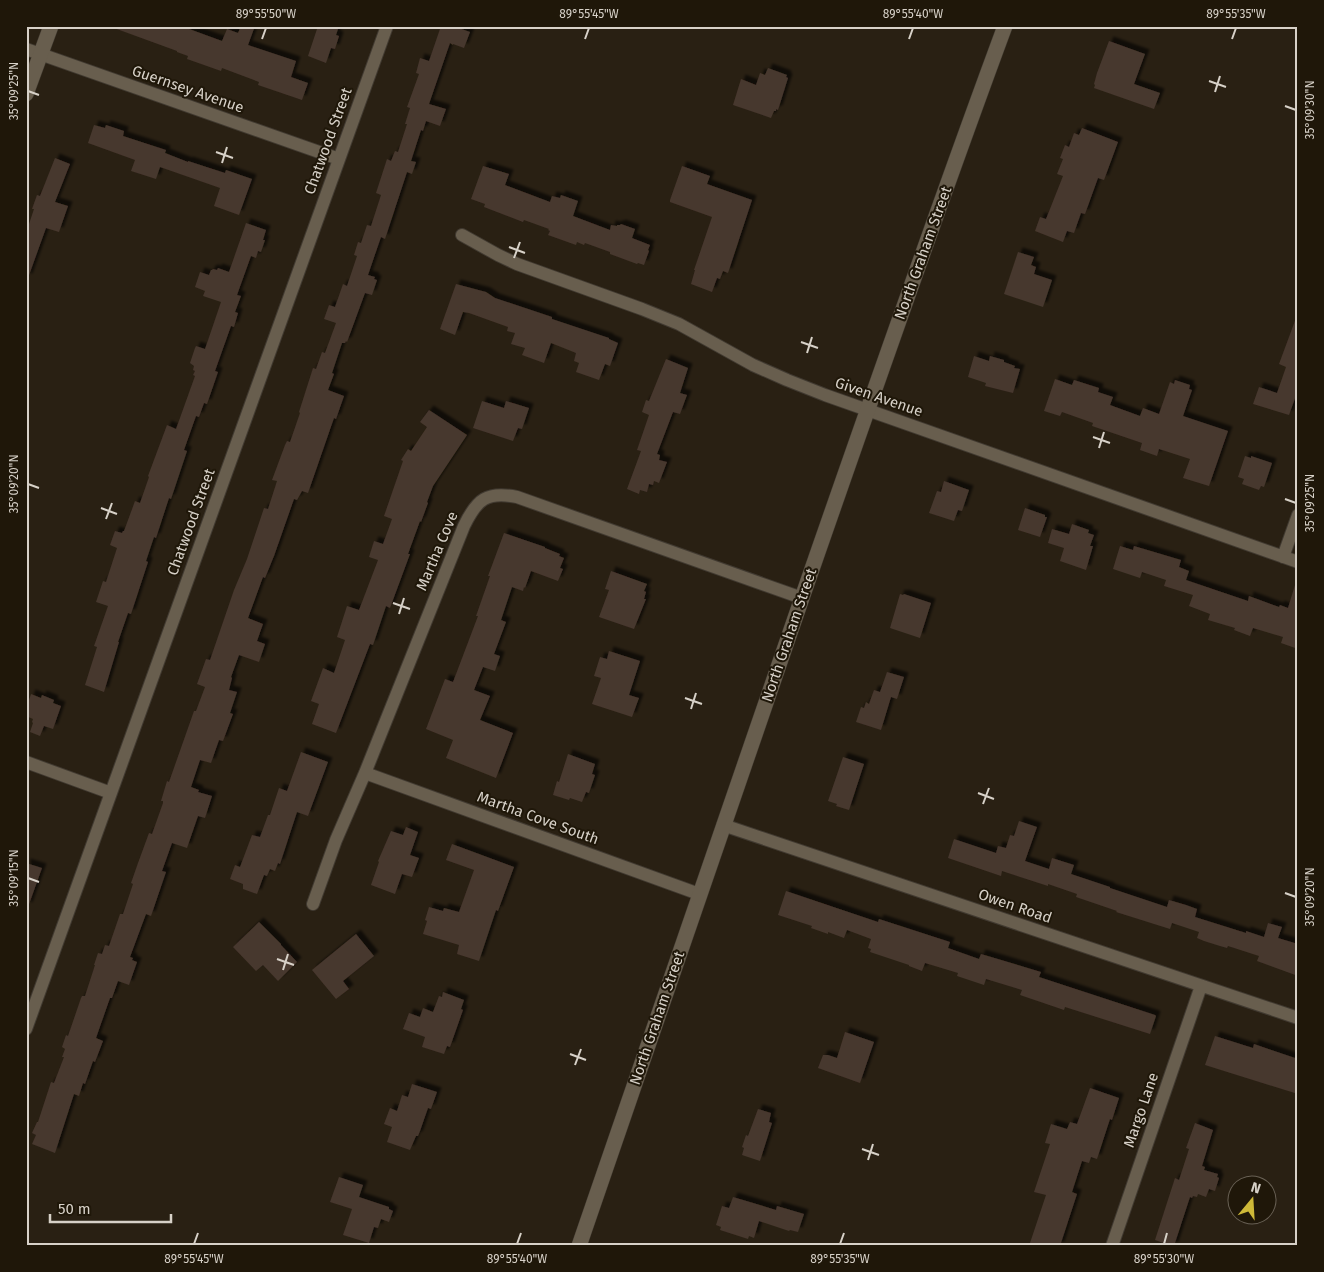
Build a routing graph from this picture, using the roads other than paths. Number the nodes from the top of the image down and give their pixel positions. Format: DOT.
graph roads {
  1 [pos="51,26"];
  2 [pos="387,26"];
  3 [pos="1005,26"];
  4 [pos="26,49"];
  5 [pos="41,54"];
  6 [pos="26,94"];
  7 [pos="339,159"];
  8 [pos="462,236"];
  9 [pos="867,410"];
  10 [pos="1298,515"];
  11 [pos="1283,556"];
  12 [pos="1298,562"];
  13 [pos="802,598"];
  14 [pos="26,762"];
  15 [pos="365,773"];
  16 [pos="112,793"];
  17 [pos="723,825"];
  18 [pos="699,894"];
  19 [pos="313,904"];
  20 [pos="1201,986"];
  21 [pos="1298,1018"];
  22 [pos="26,1028"];
  23 [pos="579,1246"];
  24 [pos="1112,1246"];
  1 -- 5 [label="main road"];
  2 -- 7 [label="street, Chatwood Street"];
  3 -- 9 [label="main road, North Graham Street"];
  4 -- 5 [label="street, Guernsey Avenue"];
  5 -- 6 [label="main road"];
  5 -- 7 [label="street, Guernsey Avenue"];
  7 -- 16 [label="street, Chatwood Street"];
  8 -- 9 [label="street, Given Avenue"];
  9 -- 11 [label="street, Given Avenue"];
  9 -- 13 [label="main road, North Graham Street"];
  10 -- 11 [label="street"];
  11 -- 12 [label="street, Given Avenue"];
  13 -- 15 [label="street, Martha Cove"];
  13 -- 17 [label="main road, North Graham Street"];
  14 -- 16 [label="street"];
  15 -- 18 [label="street, Martha Cove South"];
  15 -- 19 [label="street, Martha Cove"];
  16 -- 22 [label="street, Chatwood Street"];
  17 -- 18 [label="main road, North Graham Street"];
  17 -- 20 [label="street, Owen Road"];
  18 -- 23 [label="main road, North Graham Street"];
  20 -- 21 [label="street, Owen Road"];
  20 -- 24 [label="street, Margo Lane"];
}
